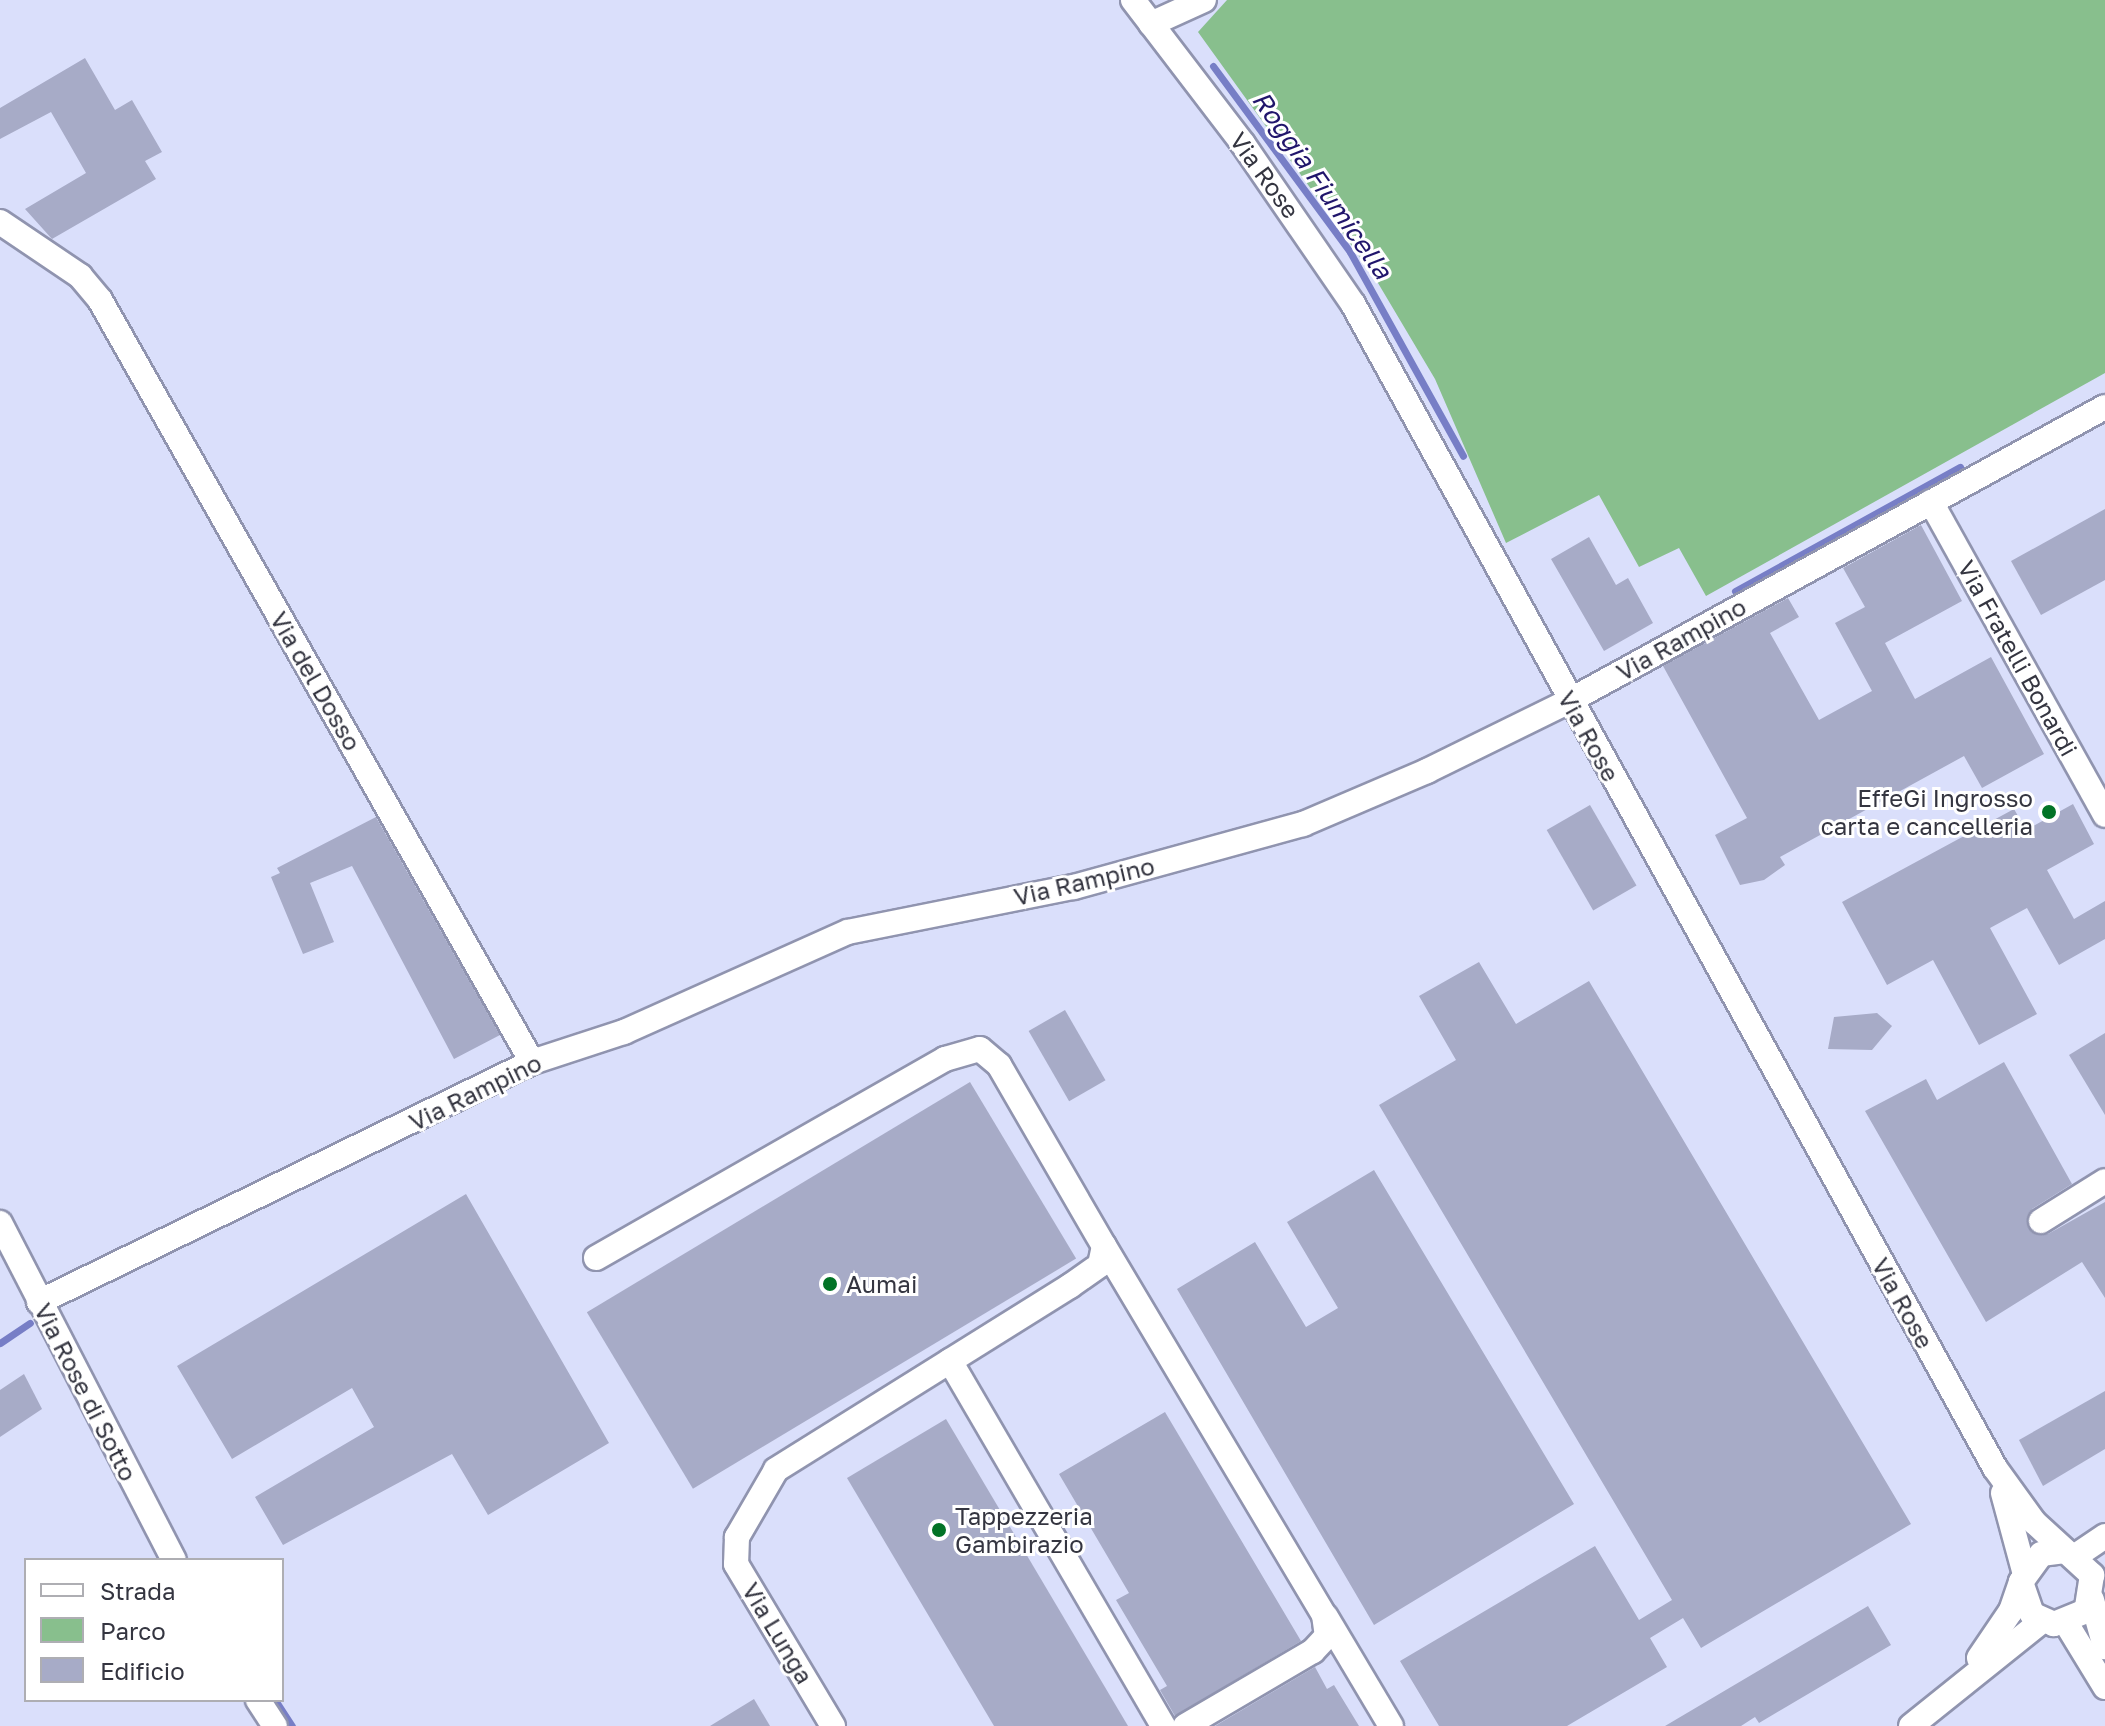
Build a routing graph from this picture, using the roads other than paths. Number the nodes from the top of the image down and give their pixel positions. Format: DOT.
graph roads {
  1 [pos="1133,0"];
  2 [pos="1204,0"];
  3 [pos="1151,24"];
  4 [pos="0,222"];
  5 [pos="2105,407"];
  6 [pos="1931,502"];
  7 [pos="1569,701"];
  8 [pos="2101,799"];
  9 [pos="532,1062"];
  10 [pos="2105,1181"];
  11 [pos="2041,1221"];
  12 [pos="0,1223"];
  13 [pos="1104,1246"];
  14 [pos="596,1258"];
  15 [pos="39,1302"];
  16 [pos="950,1361"];
  17 [pos="1995,1468"];
  18 [pos="2105,1536"];
  19 [pos="2071,1553"];
  20 [pos="173,1558"];
  21 [pos="2023,1576"];
  22 [pos="2097,1584"];
  23 [pos="1324,1615"];
  24 [pos="2054,1622"];
  25 [pos="2105,1647"];
  26 [pos="1954,1687"];
  27 [pos="2105,1687"];
  28 [pos="259,1702"];
  29 [pos="275,1726"];
  30 [pos="833,1726"];
  31 [pos="1163,1726"];
  32 [pos="1185,1726"];
  33 [pos="1391,1726"];
  34 [pos="1911,1726"];
  1 -- 3 [label="street, Via Rose"];
  2 -- 3 [label="street"];
  3 -- 7 [label="street, Via Rose"];
  4 -- 9 [label="street, Via del Dosso"];
  5 -- 6 [label="street, Via Rampino"];
  6 -- 7 [label="street, Via Rampino"];
  6 -- 8 [label="street, Via Fratelli Bonardi"];
  7 -- 9 [label="street, Via Rampino"];
  7 -- 17 [label="street, Via Rose"];
  9 -- 15 [label="street, Via Rampino"];
  10 -- 11 [label="street"];
  12 -- 15 [label="street, Via Rose di Sotto"];
  13 -- 14 [label="street"];
  13 -- 16 [label="street"];
  13 -- 23 [label="street"];
  15 -- 20 [label="street, Via Rose di Sotto"];
  16 -- 30 [label="street, Via Lunga"];
  16 -- 31 [label="street"];
  17 -- 19 [label="street, Via Rose"];
  17 -- 21 [label="street, Via Rose"];
  18 -- 19 [label="street"];
  19 -- 21 [label="street"];
  19 -- 22 [label="street"];
  21 -- 24 [label="street"];
  21 -- 26 [label="street"];
  22 -- 24 [label="street"];
  22 -- 25 [label="street"];
  23 -- 32 [label="street"];
  23 -- 33 [label="street"];
  24 -- 26 [label="street"];
  24 -- 27 [label="street"];
  26 -- 34 [label="street"];
  28 -- 29 [label="street"];
}
